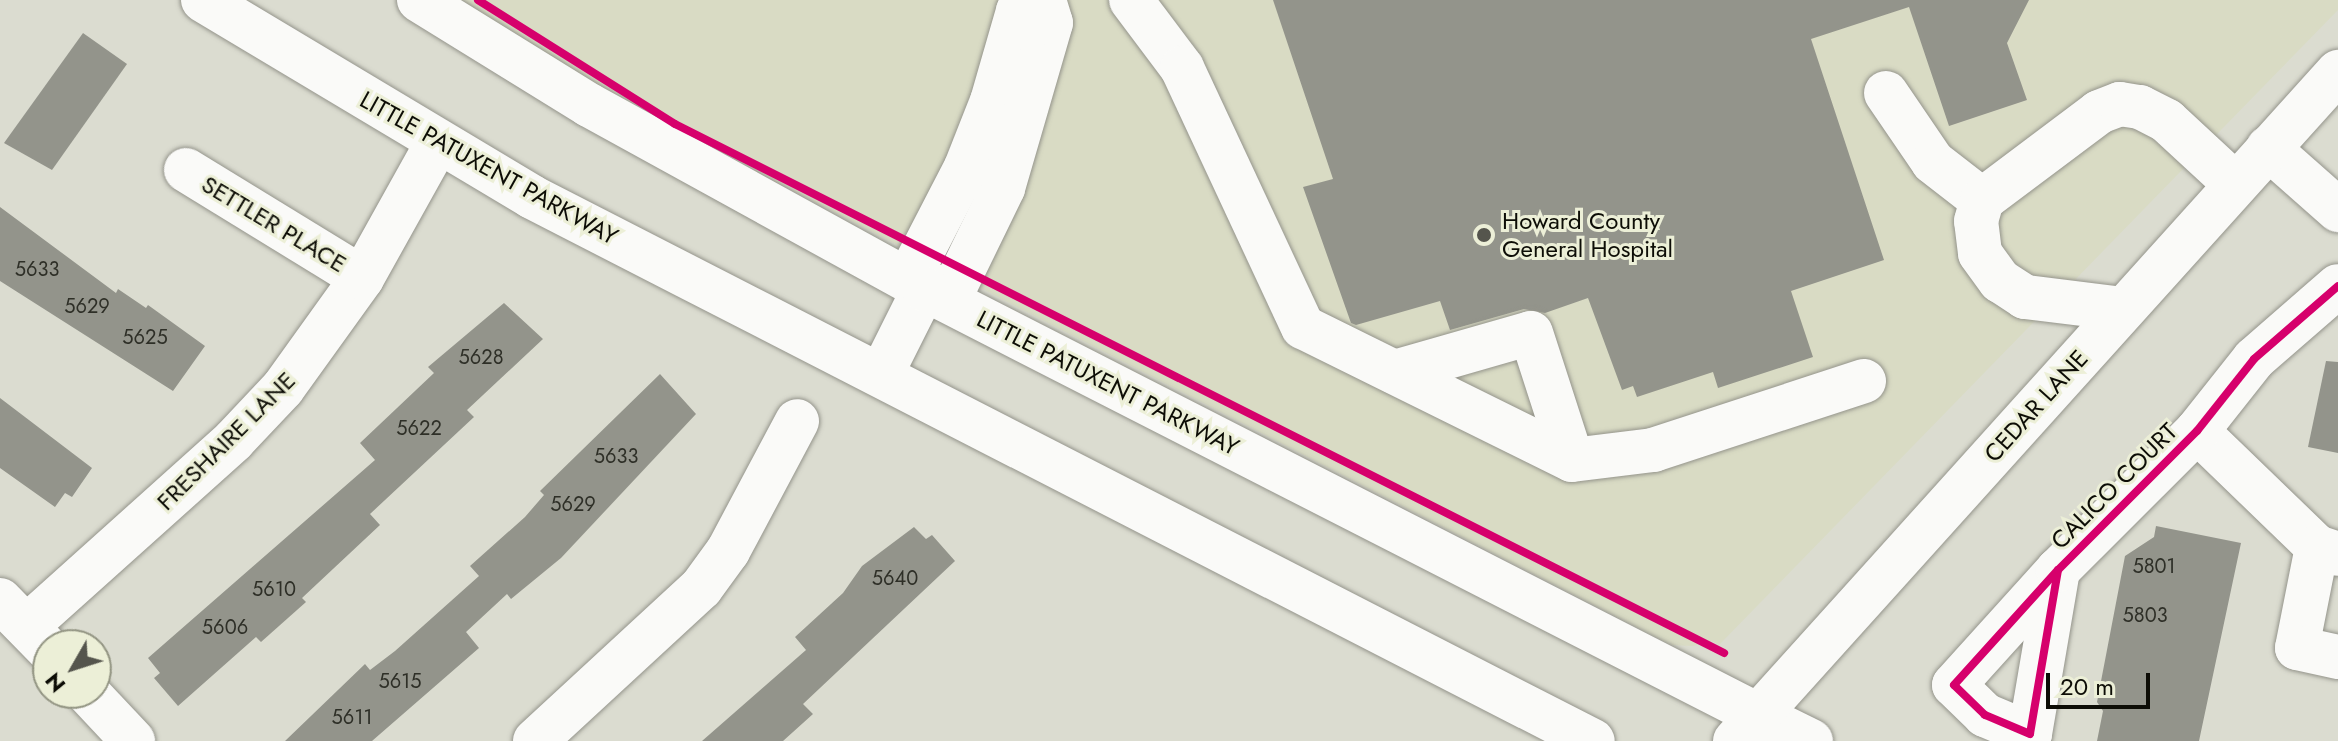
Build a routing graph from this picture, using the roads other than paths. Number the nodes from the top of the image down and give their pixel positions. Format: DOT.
graph roads {
  1 [pos="419,0"];
  2 [pos="1031,0"];
  3 [pos="1044,0"];
  4 [pos="1131,0"];
  5 [pos="207,1"];
  6 [pos="2338,72"];
  7 [pos="1886,93"];
  8 [pos="437,143"];
  9 [pos="2268,148"];
  10 [pos="186,170"];
  11 [pos="2235,184"];
  12 [pos="1982,200"];
  13 [pos="2338,210"];
  14 [pos="362,278"];
  15 [pos="2338,286"];
  16 [pos="924,289"];
  17 [pos="2123,309"];
  18 [pos="1395,372"];
  19 [pos="882,373"];
  20 [pos="1864,381"];
  21 [pos="797,421"];
  22 [pos="2197,431"];
  23 [pos="1572,460"];
  24 [pos="2328,550"];
  25 [pos="2058,570"];
  26 [pos="25,625"];
  27 [pos="2338,657"];
  28 [pos="103,709"];
  29 [pos="1747,728"];
  30 [pos="133,741"];
  31 [pos="535,741"];
  32 [pos="1593,741"];
  33 [pos="1811,741"];
  1 -- 16 [label="main road, LITTLE PATUXENT PARKWAY"];
  2 -- 16 [label="main road"];
  3 -- 16 [label="main road"];
  4 -- 18 [label="main road"];
  5 -- 8 [label="main road, LITTLE PATUXENT PARKWAY"];
  6 -- 9 [label="main road, CEDAR LANE"];
  7 -- 12 [label="main road"];
  8 -- 14 [label="main road, FRESHAIRE LANE"];
  8 -- 19 [label="main road, LITTLE PATUXENT PARKWAY"];
  9 -- 11 [label="main road, CEDAR LANE"];
  9 -- 13 [label="main road"];
  10 -- 14 [label="main road, SETTLER PLACE"];
  11 -- 12 [label="main road"];
  11 -- 17 [label="main road, CEDAR LANE"];
  12 -- 17 [label="main road"];
  14 -- 26 [label="main road, FRESHAIRE LANE"];
  15 -- 22 [label="main road, CALICO COURT"];
  16 -- 19 [label="main road"];
  16 -- 29 [label="main road, LITTLE PATUXENT PARKWAY"];
  17 -- 29 [label="main road, CEDAR LANE"];
  18 -- 23 [label="main road"];
  18 -- 23 [label="main road"];
  19 -- 32 [label="main road, LITTLE PATUXENT PARKWAY"];
  20 -- 23 [label="main road"];
  21 -- 31 [label="main road"];
  22 -- 24 [label="main road"];
  22 -- 25 [label="main road, CALICO COURT"];
  24 -- 27 [label="main road"];
  28 -- 30 [label="main road"];
  29 -- 33 [label="main road, LITTLE PATUXENT PARKWAY"];
}
